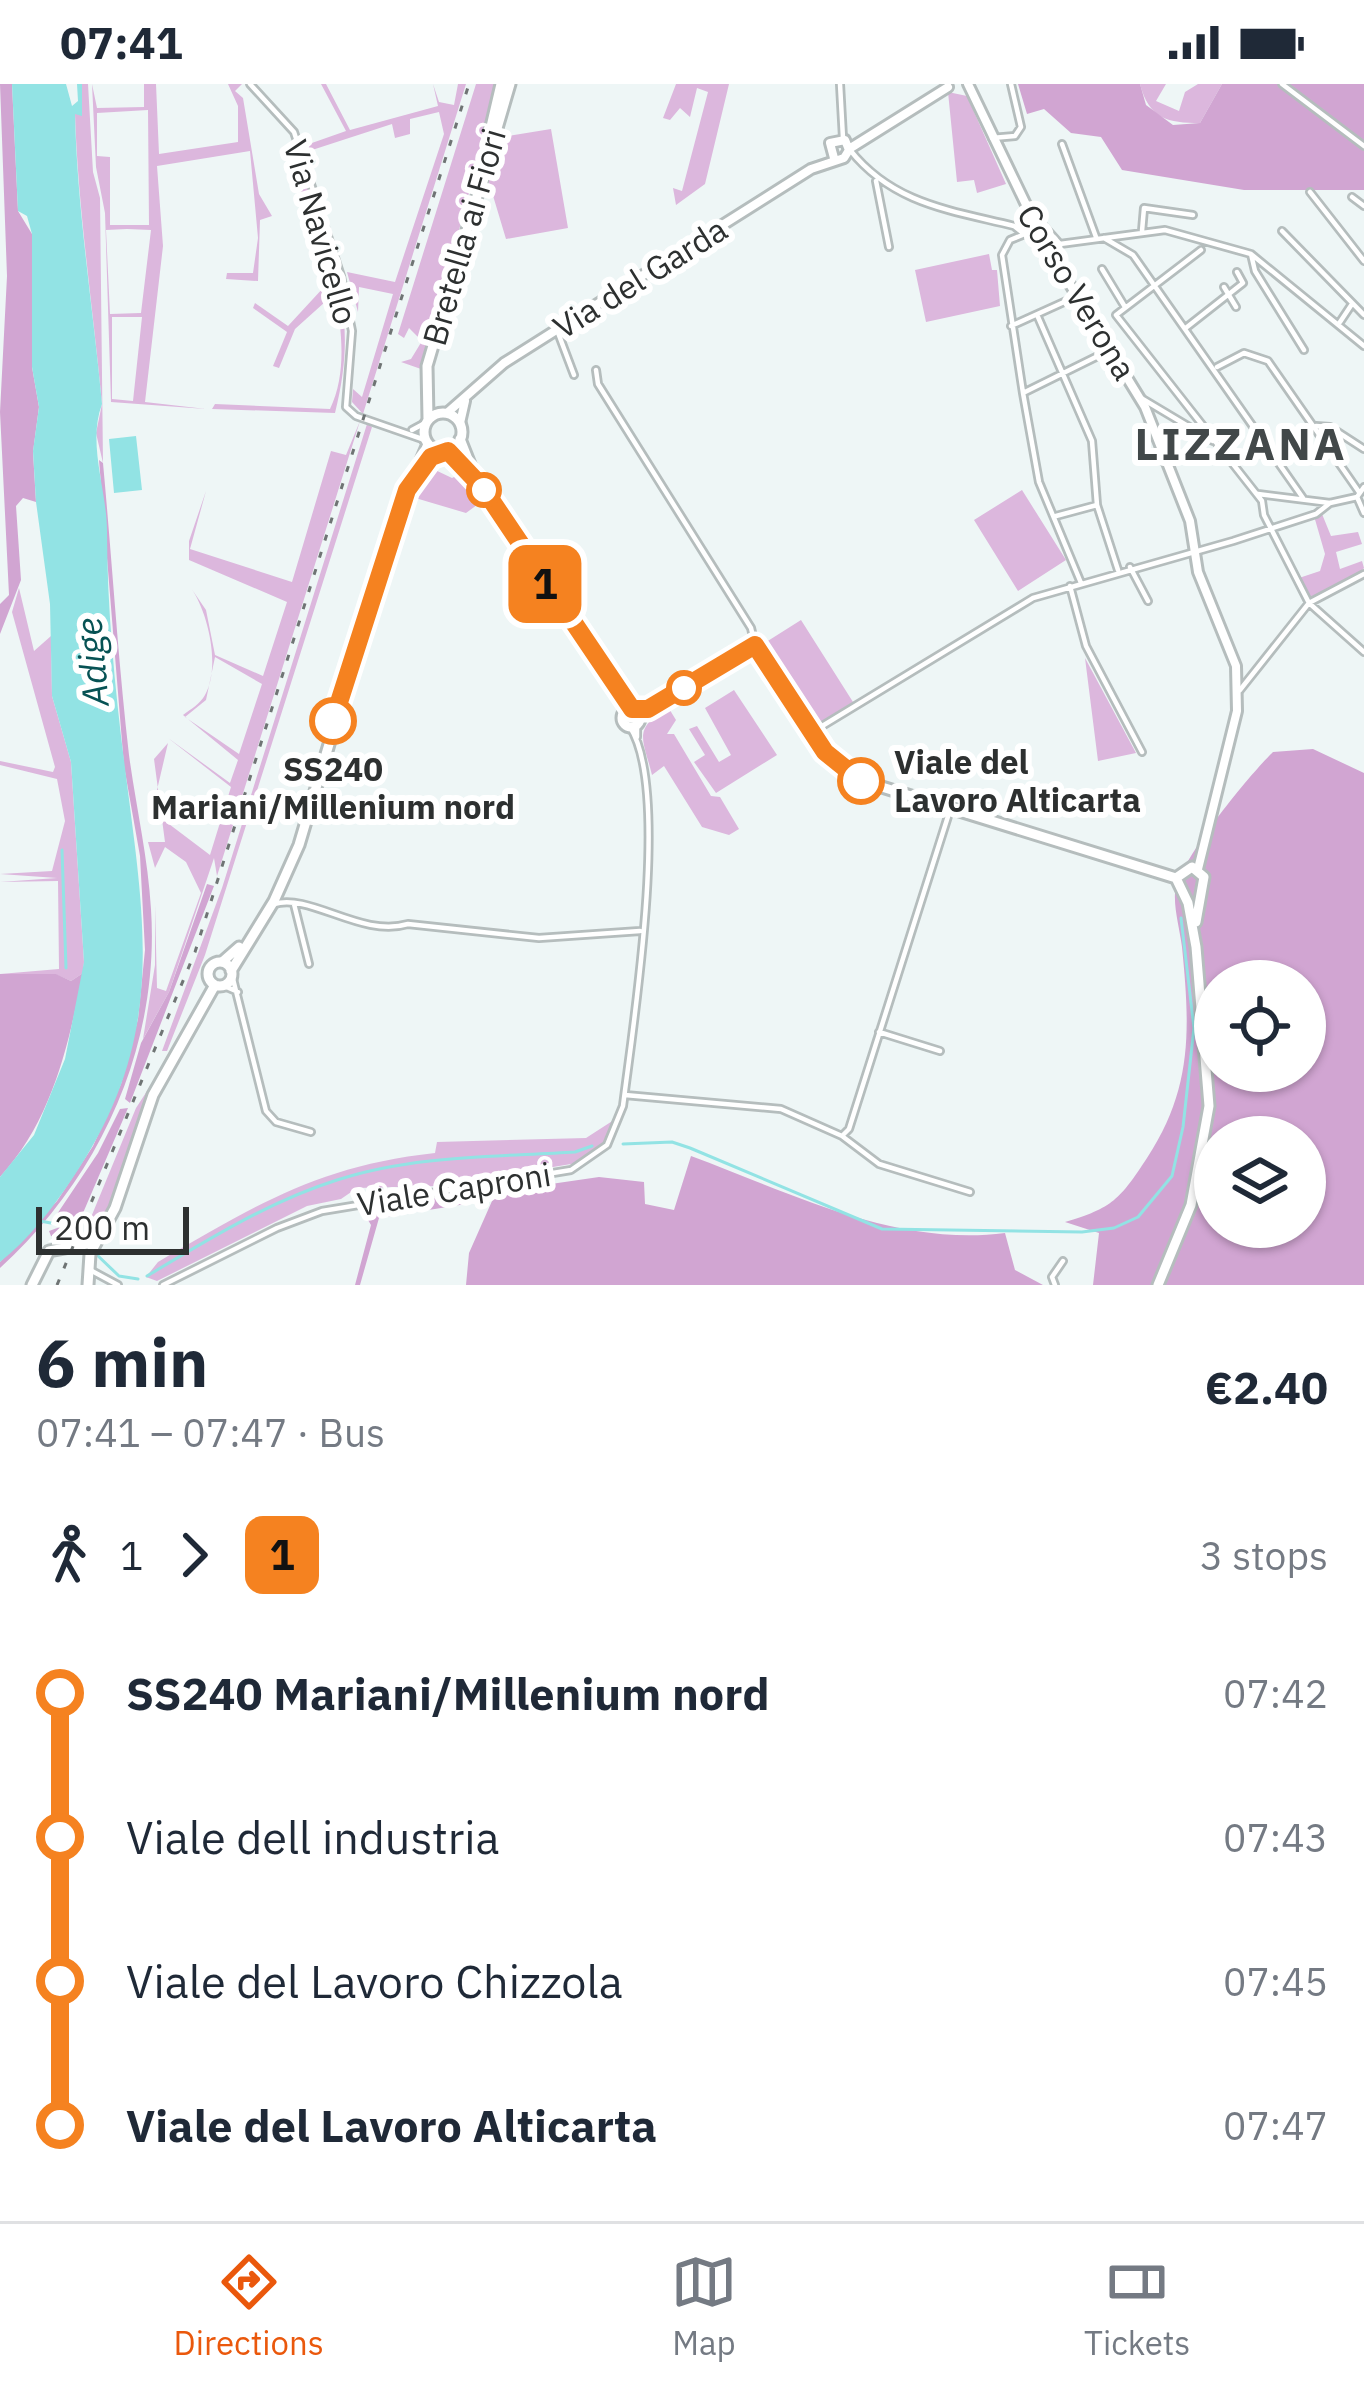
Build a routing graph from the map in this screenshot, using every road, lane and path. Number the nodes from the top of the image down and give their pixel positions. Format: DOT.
graph roads {
  1 [pos="250,84"];
  2 [pos="505,84"];
  3 [pos="840,84"];
  4 [pos="1011,84"];
  5 [pos="1282,84"];
  6 [pos="944,85"];
  7 [pos="965,87"];
  8 [pos="992,138"];
  9 [pos="1062,144"];
  10 [pos="1364,145"];
  11 [pos="846,148"];
  12 [pos="831,154"];
  13 [pos="876,181"];
  14 [pos="1310,193"];
  15 [pos="1352,197"];
  16 [pos="1364,206"];
  17 [pos="1028,212"];
  18 [pos="1193,215"];
  19 [pos="1037,229"];
  20 [pos="1142,231"];
  21 [pos="1282,231"];
  22 [pos="1023,233"];
  23 [pos="1099,237"];
  24 [pos="889,247"];
  25 [pos="1201,250"];
  26 [pos="1251,254"];
  27 [pos="1364,261"];
  28 [pos="1102,269"];
  29 [pos="1237,272"];
  30 [pos="1156,286"];
  31 [pos="1224,287"];
  32 [pos="1229,295"];
  33 [pos="1075,297"];
  34 [pos="1352,304"];
  35 [pos="1237,307"];
  36 [pos="1125,308"];
  37 [pos="1364,315"];
  38 [pos="1038,317"];
  39 [pos="1340,322"];
  40 [pos="1011,326"];
  41 [pos="1187,327"];
  42 [pos="557,330"];
  43 [pos="1364,346"];
  44 [pos="1109,350"];
  45 [pos="1304,350"];
  46 [pos="1216,368"];
  47 [pos="596,370"];
  48 [pos="1064,372"];
  49 [pos="574,375"];
  50 [pos="472,391"];
  51 [pos="425,392"];
  52 [pos="1023,393"];
  53 [pos="1141,398"];
  54 [pos="444,413"];
  55 [pos="427,421"];
  56 [pos="460,422"];
  57 [pos="1316,425"];
  58 [pos="400,430"];
  59 [pos="460,440"];
  60 [pos="427,442"];
  61 [pos="1218,445"];
  62 [pos="1364,449"];
  63 [pos="442,451"];
  64 [pos="466,466"];
  65 [pos="421,468"];
  66 [pos="476,477"];
  67 [pos="1253,491"];
  68 [pos="1360,492"];
  69 [pos="1303,498"];
  70 [pos="1330,503"];
  71 [pos="1097,505"];
  72 [pos="1364,513"];
  73 [pos="1054,517"];
  74 [pos="1270,526"];
  75 [pos="1194,551"];
  76 [pos="1130,567"];
  77 [pos="1118,570"];
  78 [pos="1364,574"];
  79 [pos="1081,583"];
  80 [pos="1070,586"];
  81 [pos="1148,601"];
  82 [pos="1309,603"];
  83 [pos="365,626"];
  84 [pos="759,647"];
  85 [pos="1364,652"];
  86 [pos="1242,675"];
  87 [pos="635,719"];
  88 [pos="812,732"];
  89 [pos="1142,752"];
  90 [pos="950,810"];
  91 [pos="1192,868"];
  92 [pos="1176,878"];
  93 [pos="280,890"];
  94 [pos="1197,894"];
  95 [pos="1185,895"];
  96 [pos="291,903"];
  97 [pos="271,907"];
  98 [pos="640,931"];
  99 [pos="1196,947"];
  100 [pos="222,962"];
  101 [pos="310,964"];
  102 [pos="231,973"];
  103 [pos="219,985"];
  104 [pos="241,996"];
  105 [pos="879,1032"];
  106 [pos="940,1052"];
  107 [pos="625,1095"];
  108 [pos="311,1132"];
  109 [pos="842,1136"];
  110 [pos="970,1192"];
  111 [pos="102,1234"];
  112 [pos="75,1249"];
  113 [pos="1063,1261"];
  114 [pos="90,1266"];
  115 [pos="109,1283"];
  116 [pos="36,1285"];
  117 [pos="90,1285"];
  118 [pos="118,1285"];
  119 [pos="163,1285"];
  120 [pos="1055,1285"];
  121 [pos="1159,1285"];
  1 -- 58 [label="street, Via Navicello"];
  2 -- 51 [label="main road, Bretella ai Fiori"];
  3 -- 11 [label="street"];
  4 -- 8 [label="street"];
  5 -- 10 [label="street"];
  6 -- 7 [label="main road"];
  6 -- 11 [label="main road"];
  7 -- 8 [label="main road, Corso Verona"];
  8 -- 17 [label="main road, Corso Verona"];
  9 -- 23 [label="street"];
  11 -- 12 [label="main road"];
  11 -- 12 [label="main road, Via del Garda"];
  11 -- 13 [label="street"];
  12 -- 42 [label="main road, Via del Garda"];
  13 -- 22 [label="street"];
  13 -- 24 [label="street"];
  14 -- 27 [label="street"];
  15 -- 16 [label="street"];
  17 -- 19 [label="main road, Corso Verona"];
  17 -- 23 [label="street"];
  18 -- 20 [label="street"];
  19 -- 22 [label="street"];
  19 -- 33 [label="main road, Corso Verona"];
  20 -- 23 [label="street"];
  20 -- 26 [label="street"];
  21 -- 34 [label="street"];
  22 -- 40 [label="street"];
  23 -- 30 [label="street"];
  25 -- 30 [label="street"];
  26 -- 39 [label="street"];
  26 -- 45 [label="street"];
  28 -- 36 [label="street"];
  29 -- 32 [label="street"];
  30 -- 36 [label="street"];
  30 -- 41 [label="street"];
  31 -- 32 [label="street"];
  32 -- 35 [label="street"];
  32 -- 41 [label="street"];
  33 -- 38 [label="street"];
  33 -- 44 [label="main road, Corso Verona"];
  34 -- 37 [label="street"];
  34 -- 39 [label="street"];
  36 -- 61 [label="street"];
  38 -- 40 [label="street"];
  38 -- 48 [label="street"];
  39 -- 43 [label="street"];
  40 -- 52 [label="street"];
  41 -- 46 [label="street"];
  42 -- 49 [label="street"];
  42 -- 50 [label="main road, Via del Garda"];
  44 -- 48 [label="street"];
  44 -- 53 [label="main road, Corso Verona"];
  46 -- 57 [label="street"];
  46 -- 69 [label="street"];
  47 -- 84 [label="street"];
  48 -- 52 [label="street"];
  48 -- 71 [label="street"];
  50 -- 54 [label="main road, Via del Garda"];
  50 -- 56 [label="main road"];
  51 -- 54 [label="main road, Bretella ai Fiori"];
  51 -- 55 [label="main road, Bretella ai Fiori"];
  52 -- 73 [label="street"];
  53 -- 61 [label="street"];
  53 -- 75 [label="main road, Corso Verona"];
  54 -- 55 [label="main road, Via del Garda"];
  54 -- 56 [label="main road"];
  55 -- 58 [label="street"];
  55 -- 60 [label="main road"];
  56 -- 59 [label="main road"];
  57 -- 62 [label="street"];
  57 -- 68 [label="street"];
  58 -- 60 [label="street, Via Navicello"];
  59 -- 63 [label="main road"];
  59 -- 66 [label="main road"];
  60 -- 63 [label="main road"];
  60 -- 65 [label="main road"];
  61 -- 67 [label="street"];
  63 -- 64 [label="main road"];
  63 -- 65 [label="main road"];
  64 -- 66 [label="main road"];
  65 -- 83 [label="main road"];
  66 -- 87 [label="main road"];
  67 -- 69 [label="street"];
  67 -- 74 [label="street"];
  68 -- 70 [label="street"];
  68 -- 72 [label="street"];
  69 -- 70 [label="street"];
  70 -- 74 [label="street"];
  71 -- 73 [label="street"];
  71 -- 77 [label="street"];
  73 -- 79 [label="street"];
  74 -- 75 [label="street"];
  74 -- 82 [label="street"];
  75 -- 76 [label="street"];
  75 -- 86 [label="main road, Corso Verona"];
  76 -- 77 [label="street"];
  76 -- 81 [label="street"];
  77 -- 79 [label="street"];
  78 -- 82 [label="street"];
  79 -- 80 [label="street"];
  80 -- 88 [label="street"];
  80 -- 89 [label="street"];
  82 -- 85 [label="street"];
  82 -- 86 [label="street"];
  83 -- 93 [label="main road"];
  83 -- 100 [label="main road"];
  84 -- 87 [label="main road"];
  84 -- 88 [label="main road"];
  86 -- 91 [label="main road, Corso Verona"];
  87 -- 98 [label="street, Viale Caproni"];
  88 -- 90 [label="main road"];
  90 -- 92 [label="main road"];
  90 -- 105 [label="street"];
  91 -- 92 [label="main road"];
  91 -- 94 [label="main road"];
  92 -- 95 [label="main road"];
  93 -- 96 [label="street"];
  93 -- 97 [label="main road"];
  94 -- 95 [label="main road"];
  94 -- 99 [label="main road"];
  95 -- 99 [label="main road"];
  96 -- 97 [label="street"];
  96 -- 98 [label="street"];
  96 -- 101 [label="street"];
  97 -- 102 [label="main road"];
  98 -- 107 [label="street, Viale Caproni"];
  99 -- 121 [label="main road"];
  100 -- 102 [label="main road"];
  100 -- 103 [label="main road"];
  102 -- 103 [label="main road"];
  102 -- 104 [label="street"];
  103 -- 104 [label="street"];
  103 -- 111 [label="main road"];
  104 -- 108 [label="street"];
  105 -- 106 [label="street"];
  105 -- 109 [label="street"];
  107 -- 109 [label="street"];
  107 -- 119 [label="street, Viale Caproni"];
  109 -- 110 [label="street"];
  111 -- 112 [label="main road"];
  111 -- 114 [label="main road"];
  112 -- 114 [label="main road"];
  112 -- 116 [label="main road"];
  113 -- 120 [label="street"];
  114 -- 115 [label="street"];
  114 -- 117 [label="main road"];
  115 -- 117 [label="street"];
  115 -- 118 [label="street"];
}
